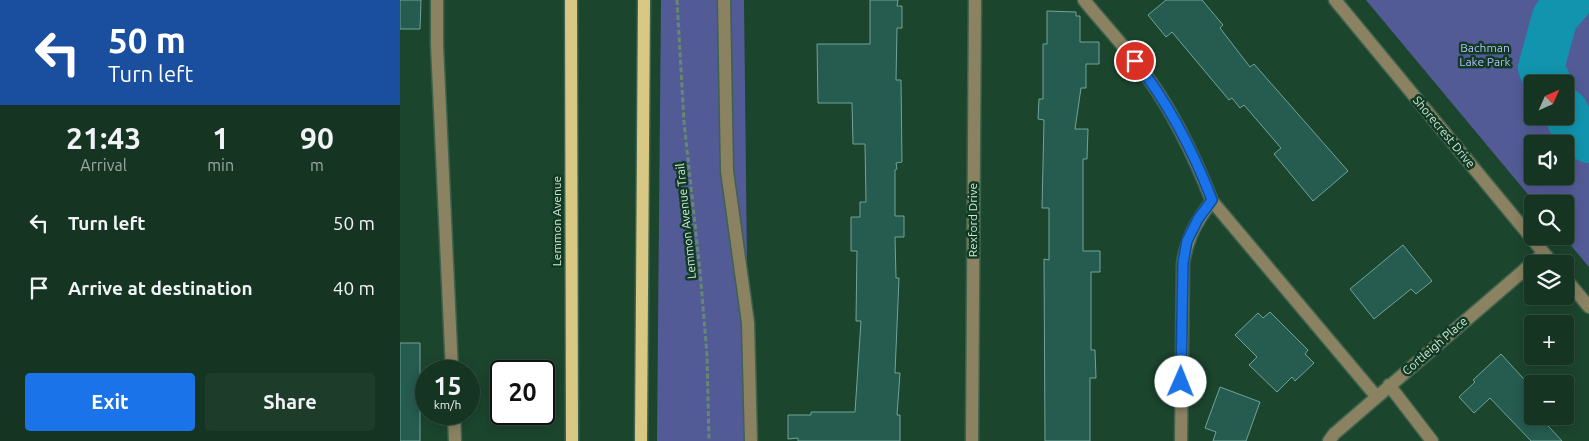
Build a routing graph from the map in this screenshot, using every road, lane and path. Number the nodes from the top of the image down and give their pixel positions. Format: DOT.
graph roads {
  1 [pos="437,0"];
  2 [pos="571,0"];
  3 [pos="644,0"];
  4 [pos="677,0"];
  5 [pos="724,0"];
  6 [pos="975,0"];
  7 [pos="1084,0"];
  8 [pos="1335,0"];
  9 [pos="1212,200"];
  10 [pos="1544,253"];
  11 [pos="1574,289"];
  12 [pos="1589,307"];
  13 [pos="451,360"];
  14 [pos="1389,385"];
  15 [pos="1376,396"];
  16 [pos="454,425"];
  17 [pos="455,441"];
  18 [pos="572,441"];
  19 [pos="641,441"];
  20 [pos="709,441"];
  21 [pos="751,441"];
  22 [pos="972,441"];
  23 [pos="1181,441"];
  24 [pos="1329,441"];
  25 [pos="1432,441"];
  1 -- 13 [label="street"];
  2 -- 18 [label="main road, Lemmon Avenue"];
  3 -- 19 [label="main road"];
  4 -- 20 [label="path, Lemmon Avenue Trail"];
  5 -- 21 [label="street"];
  6 -- 22 [label="street, Rexford Drive"];
  7 -- 9 [label="street"];
  8 -- 10 [label="street, Shorecrest Drive"];
  9 -- 15 [label="street"];
  9 -- 23 [label="street"];
  10 -- 14 [label="street, Cortleigh Place"];
  11 -- 12 [label="street"];
  14 -- 15 [label="street, Cortleigh Place"];
  14 -- 25 [label="street"];
  15 -- 24 [label="street, Cortleigh Place"];
  16 -- 17 [label="street"];
}
